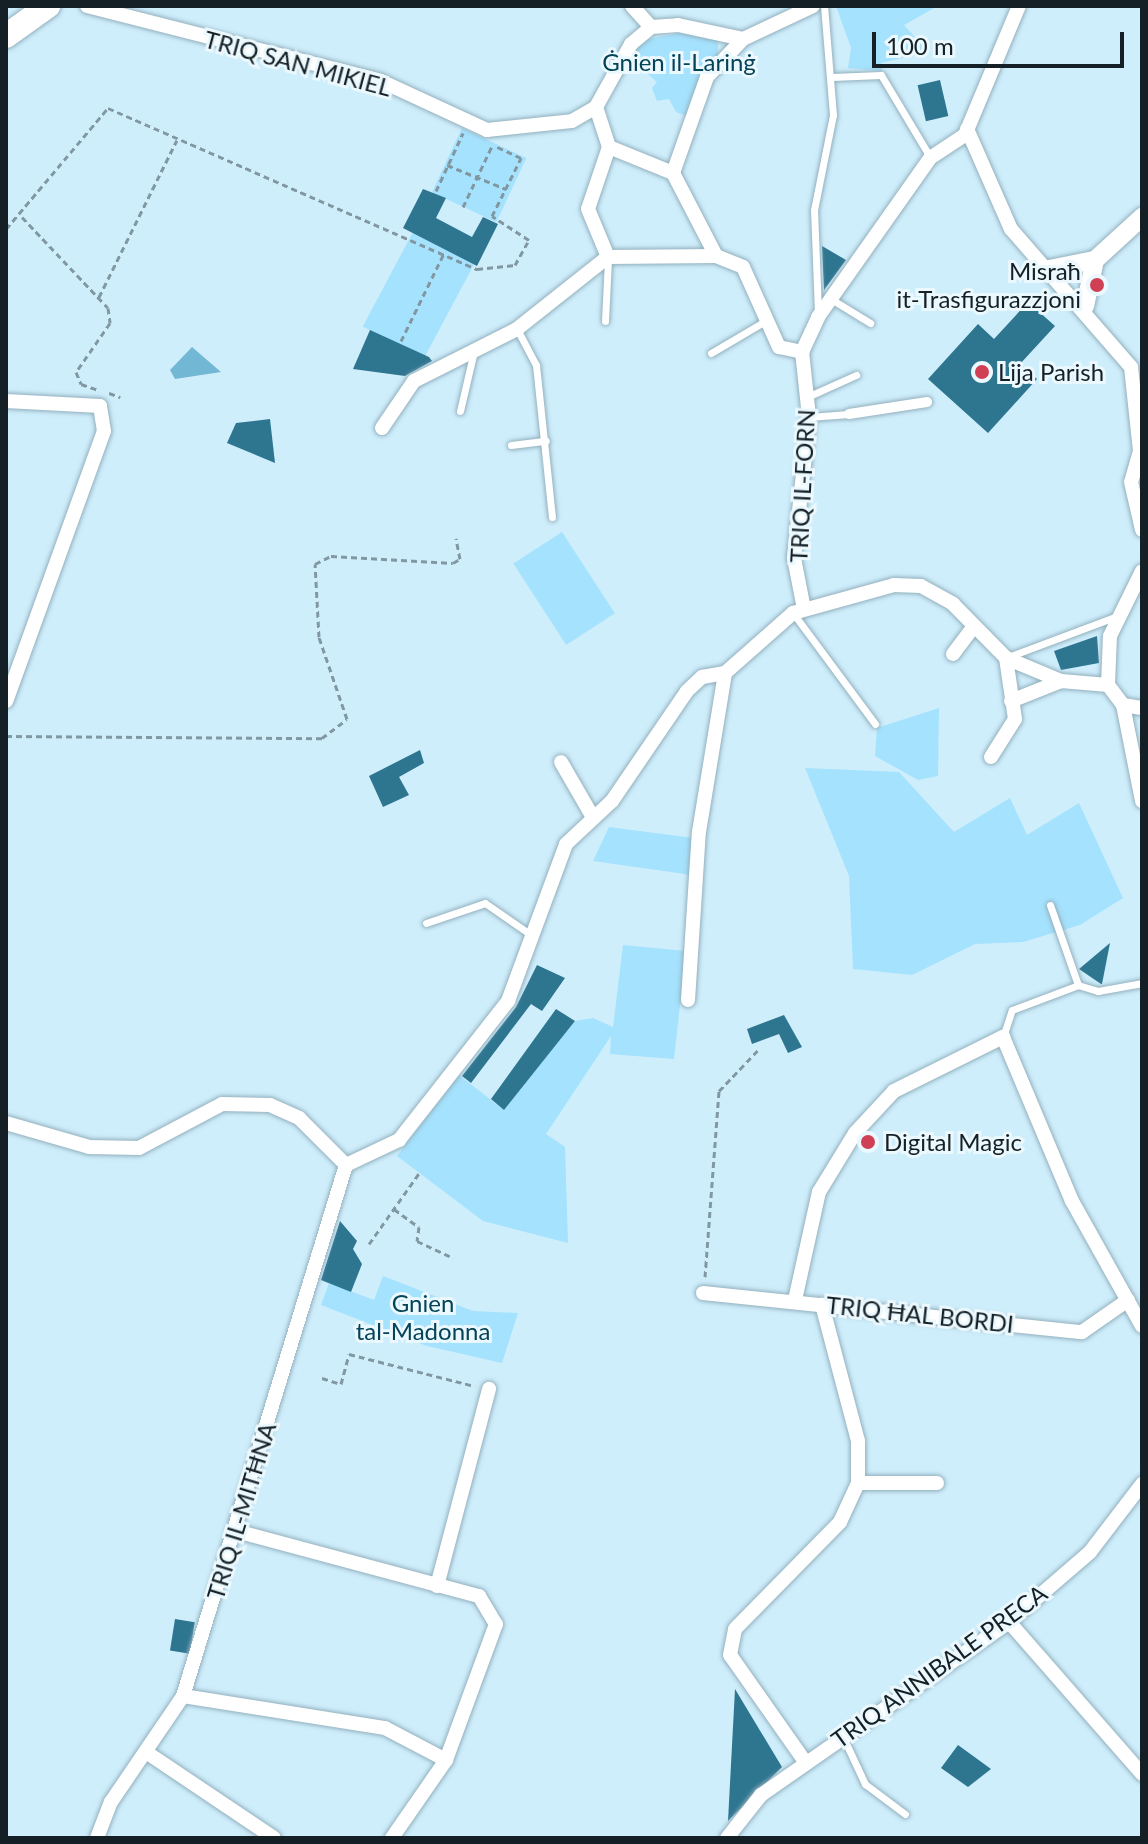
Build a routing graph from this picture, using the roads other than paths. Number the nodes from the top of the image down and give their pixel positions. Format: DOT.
graph roads {
  1 [pos="20,6"];
  2 [pos="48,6"];
  3 [pos="87,6"];
  4 [pos="632,6"];
  5 [pos="813,6"];
  6 [pos="824,6"];
  7 [pos="1019,6"];
  8 [pos="6,16"];
  9 [pos="651,27"];
  10 [pos="6,36"];
  11 [pos="743,39"];
  12 [pos="832,77"];
  13 [pos="596,107"];
  14 [pos="967,129"];
  15 [pos="609,147"];
  16 [pos="930,158"];
  17 [pos="673,173"];
  18 [pos="1142,217"];
  19 [pos="716,256"];
  20 [pos="608,257"];
  21 [pos="1095,260"];
  22 [pos="1049,269"];
  23 [pos="831,299"];
  24 [pos="1085,306"];
  25 [pos="818,317"];
  26 [pos="767,320"];
  27 [pos="605,321"];
  28 [pos="870,323"];
  29 [pos="517,329"];
  30 [pos="474,351"];
  31 [pos="802,352"];
  32 [pos="711,353"];
  33 [pos="856,375"];
  34 [pos="806,397"];
  35 [pos="6,401"];
  36 [pos="927,402"];
  37 [pos="460,411"];
  38 [pos="849,414"];
  39 [pos="809,417"];
  40 [pos="382,428"];
  41 [pos="546,441"];
  42 [pos="511,445"];
  43 [pos="1141,451"];
  44 [pos="552,517"];
  45 [pos="1142,530"];
  46 [pos="1142,571"];
  47 [pos="798,611"];
  48 [pos="1117,616"];
  49 [pos="972,629"];
  50 [pos="953,654"];
  51 [pos="1006,658"];
  52 [pos="725,673"];
  53 [pos="1061,681"];
  54 [pos="1108,685"];
  55 [pos="6,701"];
  56 [pos="1011,701"];
  57 [pos="1123,705"];
  58 [pos="1142,708"];
  59 [pos="875,724"];
  60 [pos="991,757"];
  61 [pos="561,762"];
  62 [pos="1142,801"];
  63 [pos="591,814"];
  64 [pos="1050,905"];
  65 [pos="426,923"];
  66 [pos="534,937"];
  67 [pos="1142,983"];
  68 [pos="1078,985"];
  69 [pos="688,1000"];
  70 [pos="1003,1037"];
  71 [pos="6,1123"];
  72 [pos="346,1165"];
  73 [pos="703,1293"];
  74 [pos="795,1300"];
  75 [pos="1128,1300"];
  76 [pos="822,1305"];
  77 [pos="1142,1326"];
  78 [pos="489,1389"];
  79 [pos="858,1483"];
  80 [pos="937,1483"];
  81 [pos="1142,1484"];
  82 [pos="236,1531"];
  83 [pos="437,1586"];
  84 [pos="1009,1622"];
  85 [pos="183,1696"];
  86 [pos="843,1737"];
  87 [pos="146,1752"];
  88 [pos="446,1760"];
  89 [pos="806,1763"];
  90 [pos="1142,1774"];
  91 [pos="905,1814"];
  92 [pos="730,1837"];
  93 [pos="97,1838"];
  94 [pos="274,1838"];
  95 [pos="392,1838"];
  1 -- 8 [label="highway"];
  2 -- 10 [label="highway"];
  3 -- 13 [label="street, TRIQ SAN MIKIEL"];
  4 -- 9 [label="street"];
  5 -- 11 [label="street"];
  6 -- 12 [label="lane"];
  7 -- 14 [label="street"];
  9 -- 11 [label="street"];
  9 -- 13 [label="street"];
  11 -- 17 [label="street"];
  12 -- 16 [label="lane"];
  12 -- 25 [label="lane"];
  13 -- 15 [label="street"];
  14 -- 16 [label="street, TRIQ IL-FORN"];
  14 -- 22 [label="street"];
  15 -- 17 [label="street"];
  15 -- 20 [label="street"];
  16 -- 23 [label="street, TRIQ IL-FORN"];
  17 -- 19 [label="street"];
  18 -- 21 [label="street"];
  19 -- 20 [label="street"];
  19 -- 26 [label="street"];
  20 -- 27 [label="lane"];
  20 -- 29 [label="street"];
  21 -- 22 [label="street"];
  21 -- 24 [label="street"];
  22 -- 24 [label="street"];
  23 -- 25 [label="street, TRIQ IL-FORN"];
  23 -- 28 [label="lane"];
  24 -- 43 [label="street"];
  25 -- 31 [label="street, TRIQ IL-FORN"];
  26 -- 31 [label="street"];
  26 -- 32 [label="lane"];
  29 -- 30 [label="street"];
  29 -- 41 [label="lane"];
  30 -- 37 [label="lane"];
  30 -- 40 [label="street"];
  31 -- 34 [label="street, TRIQ IL-FORN"];
  33 -- 34 [label="lane"];
  34 -- 39 [label="street, TRIQ IL-FORN"];
  35 -- 55 [label="street"];
  36 -- 38 [label="street"];
  38 -- 39 [label="lane"];
  39 -- 47 [label="street, TRIQ IL-FORN"];
  41 -- 42 [label="lane"];
  41 -- 44 [label="lane"];
  43 -- 45 [label="street"];
  46 -- 48 [label="street"];
  47 -- 49 [label="street"];
  47 -- 52 [label="street"];
  47 -- 59 [label="lane"];
  48 -- 51 [label="lane"];
  48 -- 54 [label="street"];
  49 -- 50 [label="street"];
  49 -- 51 [label="street"];
  51 -- 53 [label="street"];
  51 -- 56 [label="street"];
  52 -- 63 [label="street"];
  52 -- 69 [label="street"];
  53 -- 54 [label="street"];
  53 -- 56 [label="street"];
  54 -- 57 [label="street"];
  56 -- 60 [label="street"];
  57 -- 58 [label="street"];
  57 -- 62 [label="street"];
  61 -- 63 [label="street"];
  63 -- 66 [label="street"];
  64 -- 68 [label="lane"];
  65 -- 66 [label="lane"];
  66 -- 72 [label="street"];
  67 -- 68 [label="lane"];
  68 -- 70 [label="lane"];
  70 -- 74 [label="street"];
  70 -- 75 [label="street"];
  71 -- 72 [label="street"];
  72 -- 82 [label="street, TRIQ IL-MITĦNA"];
  73 -- 74 [label="street, TRIQ ĦAL BORDI"];
  74 -- 76 [label="street, TRIQ ĦAL BORDI"];
  75 -- 76 [label="street, TRIQ ĦAL BORDI"];
  75 -- 77 [label="street"];
  76 -- 79 [label="street"];
  78 -- 83 [label="street"];
  79 -- 80 [label="street"];
  79 -- 89 [label="street"];
  81 -- 84 [label="street, TRIQ ANNIBALE PRECA"];
  82 -- 83 [label="street"];
  82 -- 85 [label="street, TRIQ IL-MITĦNA"];
  83 -- 88 [label="street"];
  84 -- 86 [label="street, TRIQ ANNIBALE PRECA"];
  84 -- 90 [label="street"];
  85 -- 87 [label="street, TRIQ IL-MITĦNA"];
  85 -- 88 [label="street"];
  86 -- 89 [label="street, TRIQ ANNIBALE PRECA"];
  86 -- 91 [label="lane"];
  87 -- 93 [label="street, TRIQ IL-MITĦNA"];
  87 -- 94 [label="street"];
  88 -- 95 [label="street"];
  89 -- 92 [label="street, TRIQ ANNIBALE PRECA"];
}
